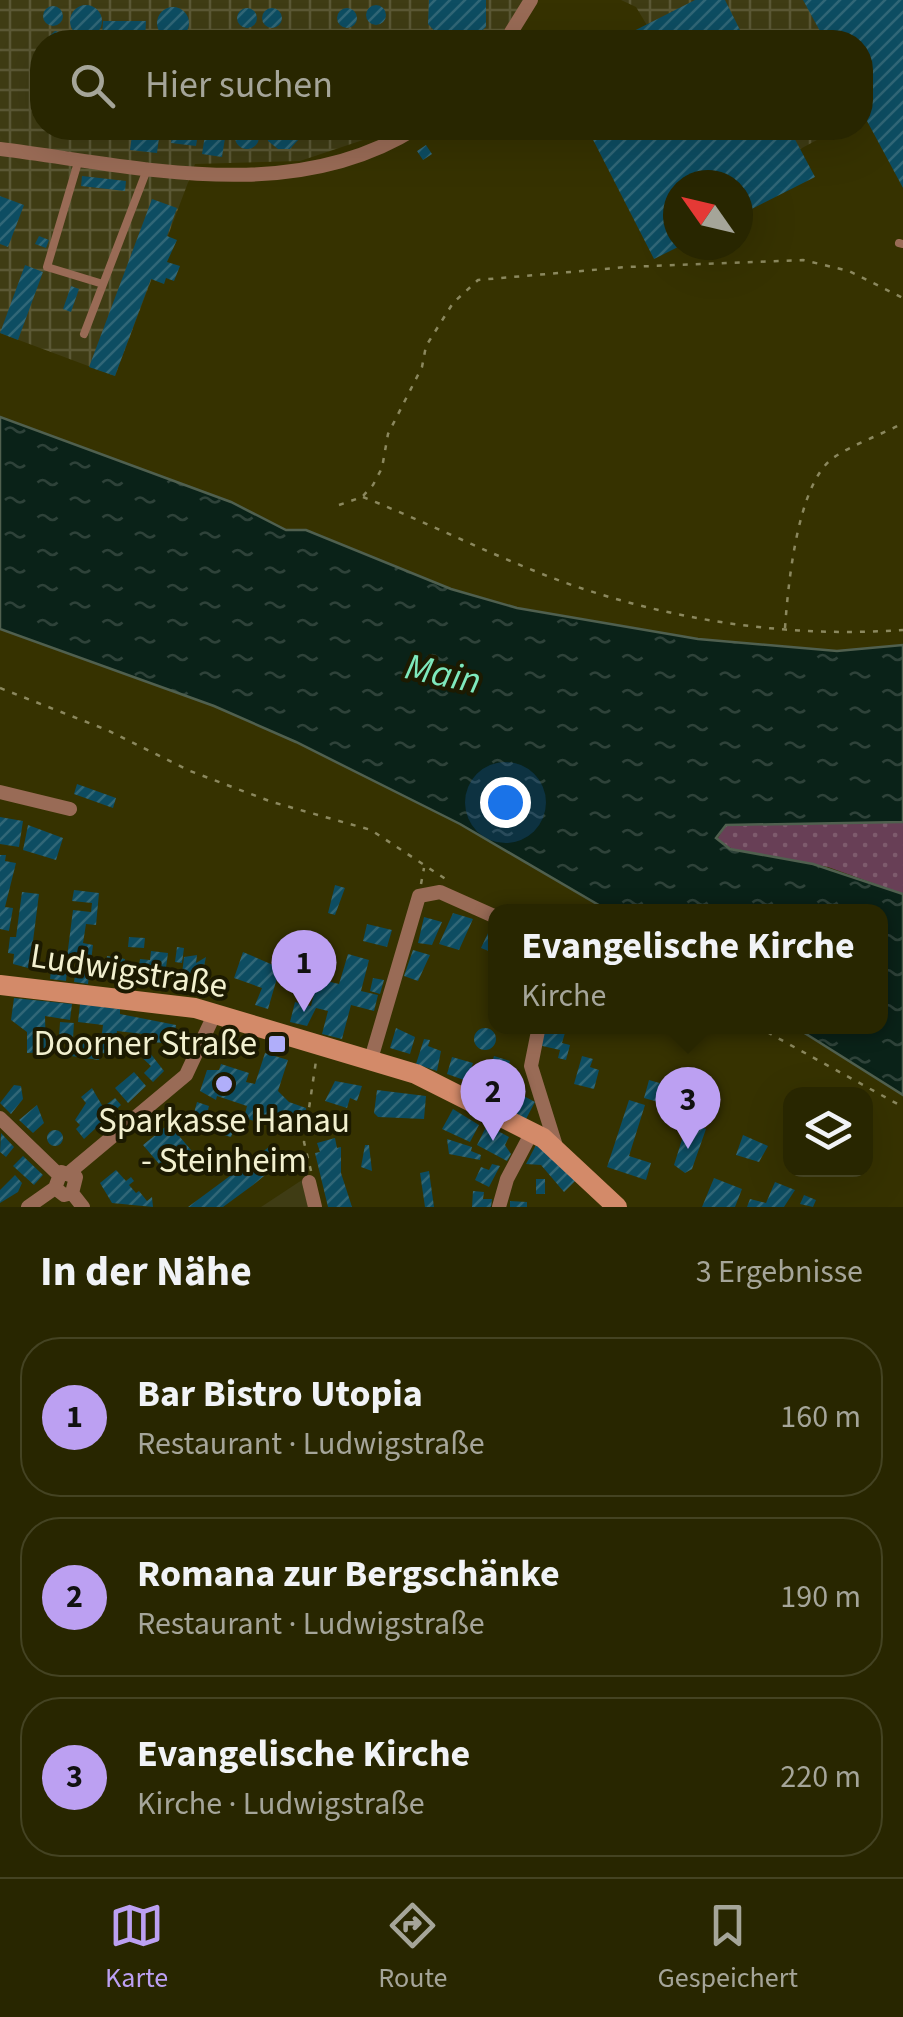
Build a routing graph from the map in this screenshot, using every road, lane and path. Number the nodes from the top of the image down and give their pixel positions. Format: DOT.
graph roads {
  1 [pos="531,0"];
  2 [pos="512,30"];
  3 [pos="391,140"];
  4 [pos="0,149"];
  5 [pos="79,159"];
  6 [pos="148,168"];
  7 [pos="103,284"];
  8 [pos="903,298"];
  9 [pos="84,334"];
  10 [pos="903,424"];
  11 [pos="362,497"];
  12 [pos="339,505"];
  13 [pos="785,628"];
  14 [pos="903,630"];
  15 [pos="0,689"];
  16 [pos="0,792"];
  17 [pos="70,810"];
  18 [pos="424,866"];
  19 [pos="441,877"];
  20 [pos="418,896"];
  21 [pos="488,913"];
  22 [pos="0,985"];
  23 [pos="215,1013"];
  24 [pos="537,1034"];
  25 [pos="770,1034"];
  26 [pos="318,1044"];
  27 [pos="371,1060"];
  28 [pos="903,1108"];
  29 [pos="0,1118"];
  30 [pos="532,1132"];
  31 [pos="556,1147"];
  32 [pos="61,1178"];
  33 [pos="309,1182"];
  34 [pos="28,1207"];
  35 [pos="84,1207"];
  36 [pos="316,1207"];
  37 [pos="499,1207"];
  38 [pos="617,1207"];
  1 -- 2 [label="street"];
  3 -- 6 [label="street"];
  4 -- 5 [label="street"];
  5 -- 6 [label="street"];
  5 -- 7 [label="lane"];
  6 -- 7 [label="lane"];
  7 -- 9 [label="lane"];
  8 -- 11 [label="path"];
  10 -- 13 [label="path"];
  11 -- 12 [label="path"];
  11 -- 13 [label="path"];
  13 -- 14 [label="path"];
  15 -- 18 [label="path"];
  16 -- 17 [label="street"];
  18 -- 19 [label="path"];
  18 -- 20 [label="path"];
  20 -- 21 [label="street"];
  20 -- 27 [label="street"];
  22 -- 23 [label="main road, Ludwigstraße"];
  23 -- 26 [label="main road, Ludwigstraße"];
  23 -- 32 [label="street"];
  24 -- 31 [label="street"];
  25 -- 28 [label="path"];
  26 -- 27 [label="main road, Ludwigstraße"];
  26 -- 33 [label="path"];
  27 -- 30 [label="main road, Ludwigstraße"];
  29 -- 32 [label="street"];
  30 -- 31 [label="main road, Ludwigstraße"];
  30 -- 37 [label="street"];
  31 -- 38 [label="main road, Ludwigstraße"];
  32 -- 34 [label="street"];
  32 -- 35 [label="street"];
  33 -- 36 [label="street"];
}
